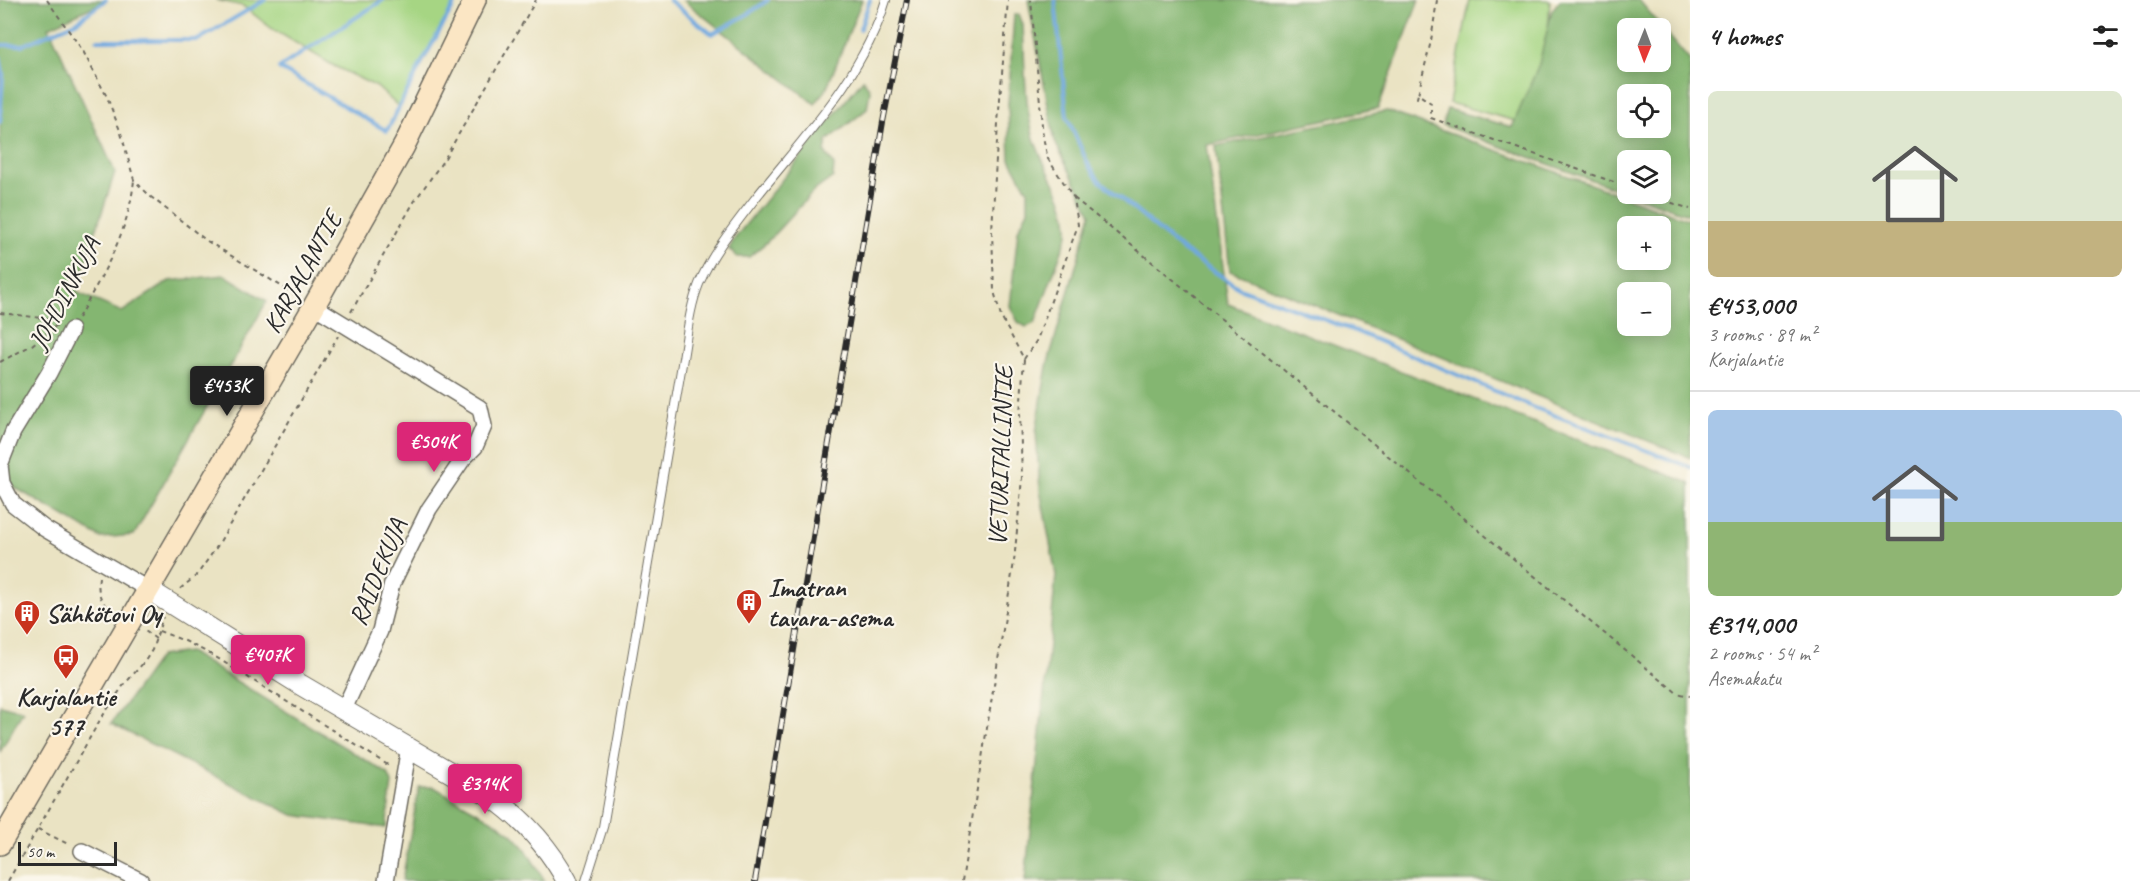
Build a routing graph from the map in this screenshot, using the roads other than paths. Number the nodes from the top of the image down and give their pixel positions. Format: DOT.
graph roads {
  1 [pos="475,0"];
  2 [pos="886,0"];
  3 [pos="314,306"];
  4 [pos="67,325"];
  5 [pos="149,590"];
  6 [pos="344,709"];
  7 [pos="409,747"];
  8 [pos="0,844"];
  9 [pos="82,851"];
  10 [pos="141,881"];
  11 [pos="386,881"];
  12 [pos="567,881"];
  13 [pos="586,881"];
  1 -- 3 [label="main road, KARJALANTIE"];
  2 -- 13 [label="lane"];
  3 -- 5 [label="main road, KARJALANTIE"];
  3 -- 6 [label="street, RAIDEKUJA"];
  4 -- 5 [label="street, JOHDINKUJA"];
  5 -- 6 [label="street"];
  5 -- 8 [label="main road, KARJALANTIE"];
  6 -- 7 [label="street"];
  7 -- 11 [label="street"];
  7 -- 12 [label="street"];
  9 -- 10 [label="street"];
}
